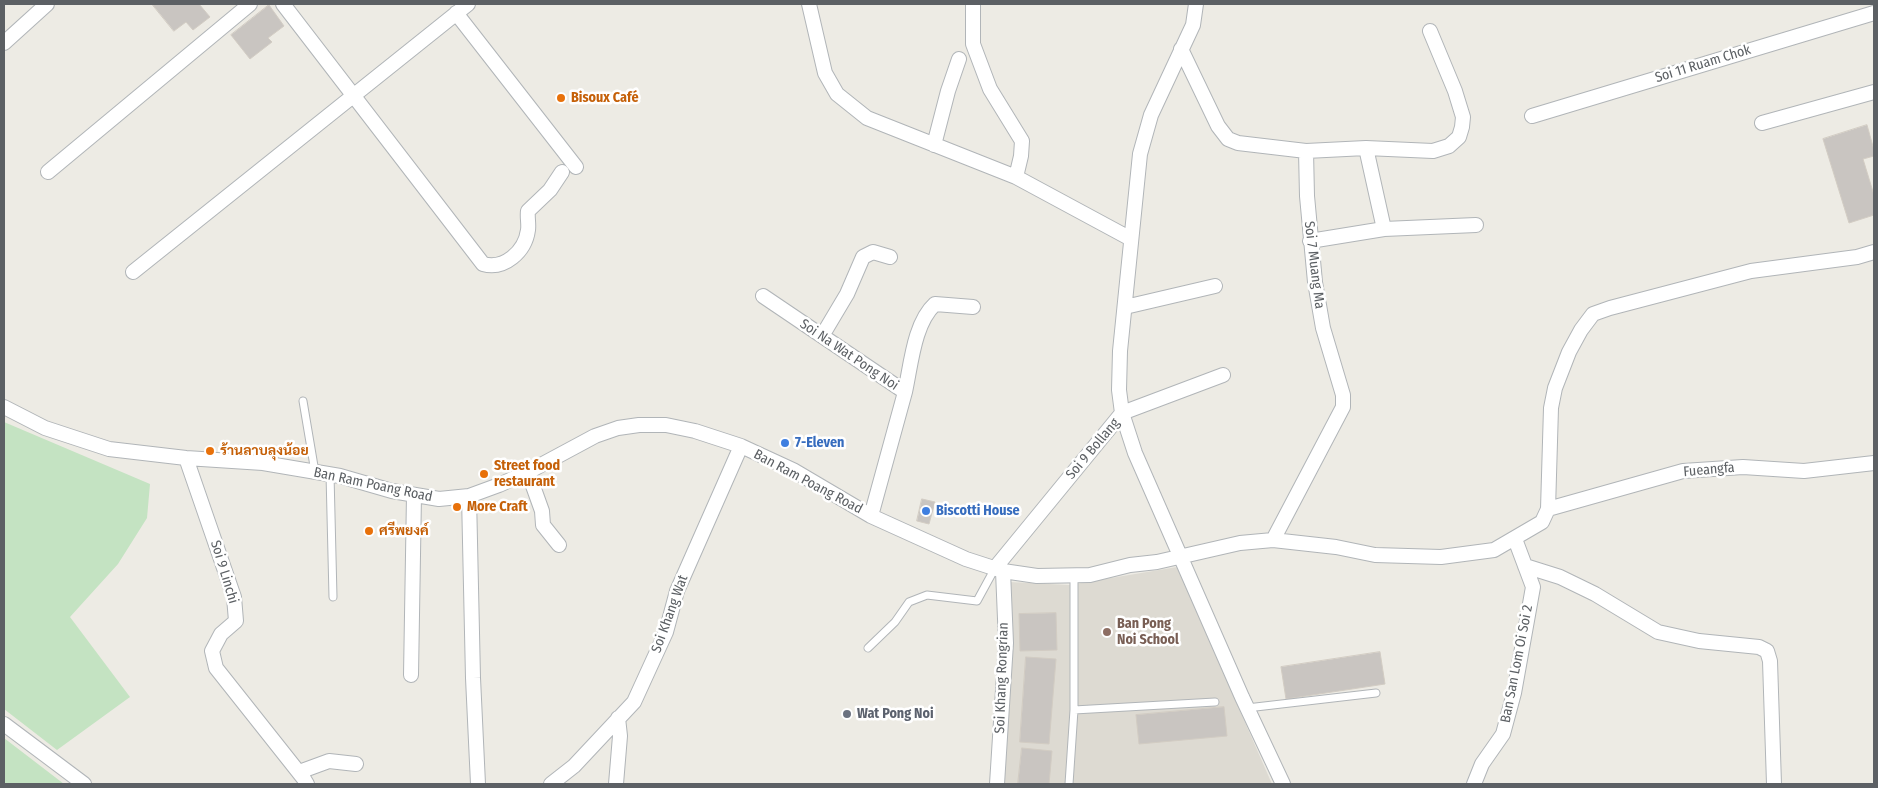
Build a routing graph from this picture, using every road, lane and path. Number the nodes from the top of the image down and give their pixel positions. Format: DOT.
graph roads {
  1 [pos="47,4"];
  2 [pos="250,4"];
  3 [pos="283,4"];
  4 [pos="468,4"];
  5 [pos="809,4"];
  6 [pos="973,4"];
  7 [pos="1196,4"];
  8 [pos="456,13"];
  9 [pos="1874,13"];
  10 [pos="1430,31"];
  11 [pos="4,43"];
  12 [pos="1181,49"];
  13 [pos="960,59"];
  14 [pos="1874,92"];
  15 [pos="353,96"];
  16 [pos="1532,116"];
  17 [pos="1762,123"];
  18 [pos="934,145"];
  19 [pos="1366,148"];
  20 [pos="1306,151"];
  21 [pos="576,167"];
  22 [pos="48,172"];
  23 [pos="562,172"];
  24 [pos="1016,176"];
  25 [pos="1476,225"];
  26 [pos="1384,229"];
  27 [pos="1131,239"];
  28 [pos="1310,241"];
  29 [pos="1874,252"];
  30 [pos="890,257"];
  31 [pos="133,272"];
  32 [pos="1215,286"];
  33 [pos="763,296"];
  34 [pos="973,307"];
  35 [pos="1125,307"];
  36 [pos="822,336"];
  37 [pos="1223,375"];
  38 [pos="904,392"];
  39 [pos="303,401"];
  40 [pos="4,407"];
  41 [pos="1122,413"];
  42 [pos="741,446"];
  43 [pos="186,458"];
  44 [pos="1874,464"];
  45 [pos="315,472"];
  46 [pos="528,472"];
  47 [pos="330,474"];
  48 [pos="414,495"];
  49 [pos="469,496"];
  50 [pos="1548,510"];
  51 [pos="871,516"];
  52 [pos="1515,539"];
  53 [pos="1273,540"];
  54 [pos="558,545"];
  55 [pos="1181,555"];
  56 [pos="1525,566"];
  57 [pos="999,569"];
  58 [pos="1074,576"];
  59 [pos="333,597"];
  60 [pos="868,648"];
  61 [pos="411,676"];
  62 [pos="1376,693"];
  63 [pos="1215,702"];
  64 [pos="1247,708"];
  65 [pos="1074,710"];
  66 [pos="618,718"];
  67 [pos="4,724"];
  68 [pos="356,764"];
  69 [pos="303,778"];
  70 [pos="84,784"];
  71 [pos="478,784"];
  72 [pos="551,784"];
  73 [pos="616,784"];
  74 [pos="997,784"];
  75 [pos="1069,784"];
  76 [pos="1283,784"];
  77 [pos="1474,784"];
  78 [pos="1774,784"];
  1 -- 11 [label="street"];
  2 -- 22 [label="street"];
  3 -- 15 [label="street"];
  4 -- 8 [label="street"];
  5 -- 18 [label="street"];
  6 -- 24 [label="street"];
  7 -- 12 [label="street"];
  8 -- 15 [label="street"];
  8 -- 21 [label="street"];
  9 -- 16 [label="street, Soi 11 Ruam Chok"];
  10 -- 19 [label="street"];
  12 -- 20 [label="street"];
  12 -- 27 [label="street"];
  13 -- 18 [label="street"];
  14 -- 17 [label="street"];
  15 -- 23 [label="street"];
  15 -- 31 [label="street"];
  18 -- 24 [label="street"];
  19 -- 20 [label="street"];
  19 -- 26 [label="street"];
  20 -- 28 [label="street, Soi 7 Muang Ma"];
  24 -- 27 [label="street"];
  25 -- 26 [label="street"];
  26 -- 28 [label="street"];
  27 -- 35 [label="street"];
  28 -- 53 [label="street, Soi 7 Muang Ma"];
  29 -- 50 [label="street"];
  30 -- 36 [label="street"];
  32 -- 35 [label="street"];
  33 -- 36 [label="street, Soi Na Wat Pong Noi"];
  34 -- 38 [label="street"];
  35 -- 41 [label="street"];
  36 -- 38 [label="street, Soi Na Wat Pong Noi"];
  37 -- 41 [label="street, Soi 9 Bollang"];
  38 -- 51 [label="street, Soi Na Wat Pong Noi"];
  39 -- 45 [label="lane"];
  40 -- 43 [label="street, Ban Ram Poang Road"];
  41 -- 55 [label="street"];
  41 -- 57 [label="street, Soi 9 Bollang"];
  42 -- 46 [label="street, Ban Ram Poang Road"];
  42 -- 51 [label="street, Ban Ram Poang Road"];
  42 -- 66 [label="street, Soi Khang Wat"];
  43 -- 45 [label="street, Ban Ram Poang Road"];
  43 -- 69 [label="street, Soi 9 Linchi"];
  44 -- 50 [label="street, Fueangfa"];
  45 -- 47 [label="street, Ban Ram Poang Road"];
  46 -- 49 [label="street, Ban Ram Poang Road"];
  46 -- 54 [label="street"];
  47 -- 48 [label="street, Ban Ram Poang Road"];
  47 -- 59 [label="lane"];
  48 -- 49 [label="street, Ban Ram Poang Road"];
  48 -- 61 [label="street"];
  49 -- 71 [label="street"];
  50 -- 52 [label="street, Ban Ram Poang Road"];
  51 -- 57 [label="street, Ban Ram Poang Road"];
  52 -- 53 [label="street, Ban Ram Poang Road"];
  52 -- 56 [label="street, Ban San Lom Oi Soi 2"];
  53 -- 55 [label="street, Ban Ram Poang Road"];
  55 -- 58 [label="street, Ban Ram Poang Road"];
  55 -- 64 [label="street"];
  56 -- 77 [label="street, Ban San Lom Oi Soi 2"];
  56 -- 78 [label="street"];
  57 -- 58 [label="street, Ban Ram Poang Road"];
  57 -- 60 [label="lane"];
  57 -- 74 [label="street, Soi Khang Rongrian"];
  58 -- 65 [label="lane"];
  62 -- 64 [label="lane"];
  63 -- 65 [label="lane"];
  64 -- 76 [label="street"];
  65 -- 75 [label="lane"];
  66 -- 72 [label="street, Soi Khang Wat"];
  66 -- 73 [label="street"];
  67 -- 70 [label="street"];
  68 -- 69 [label="street, Soi 9 Linchi"];
}
